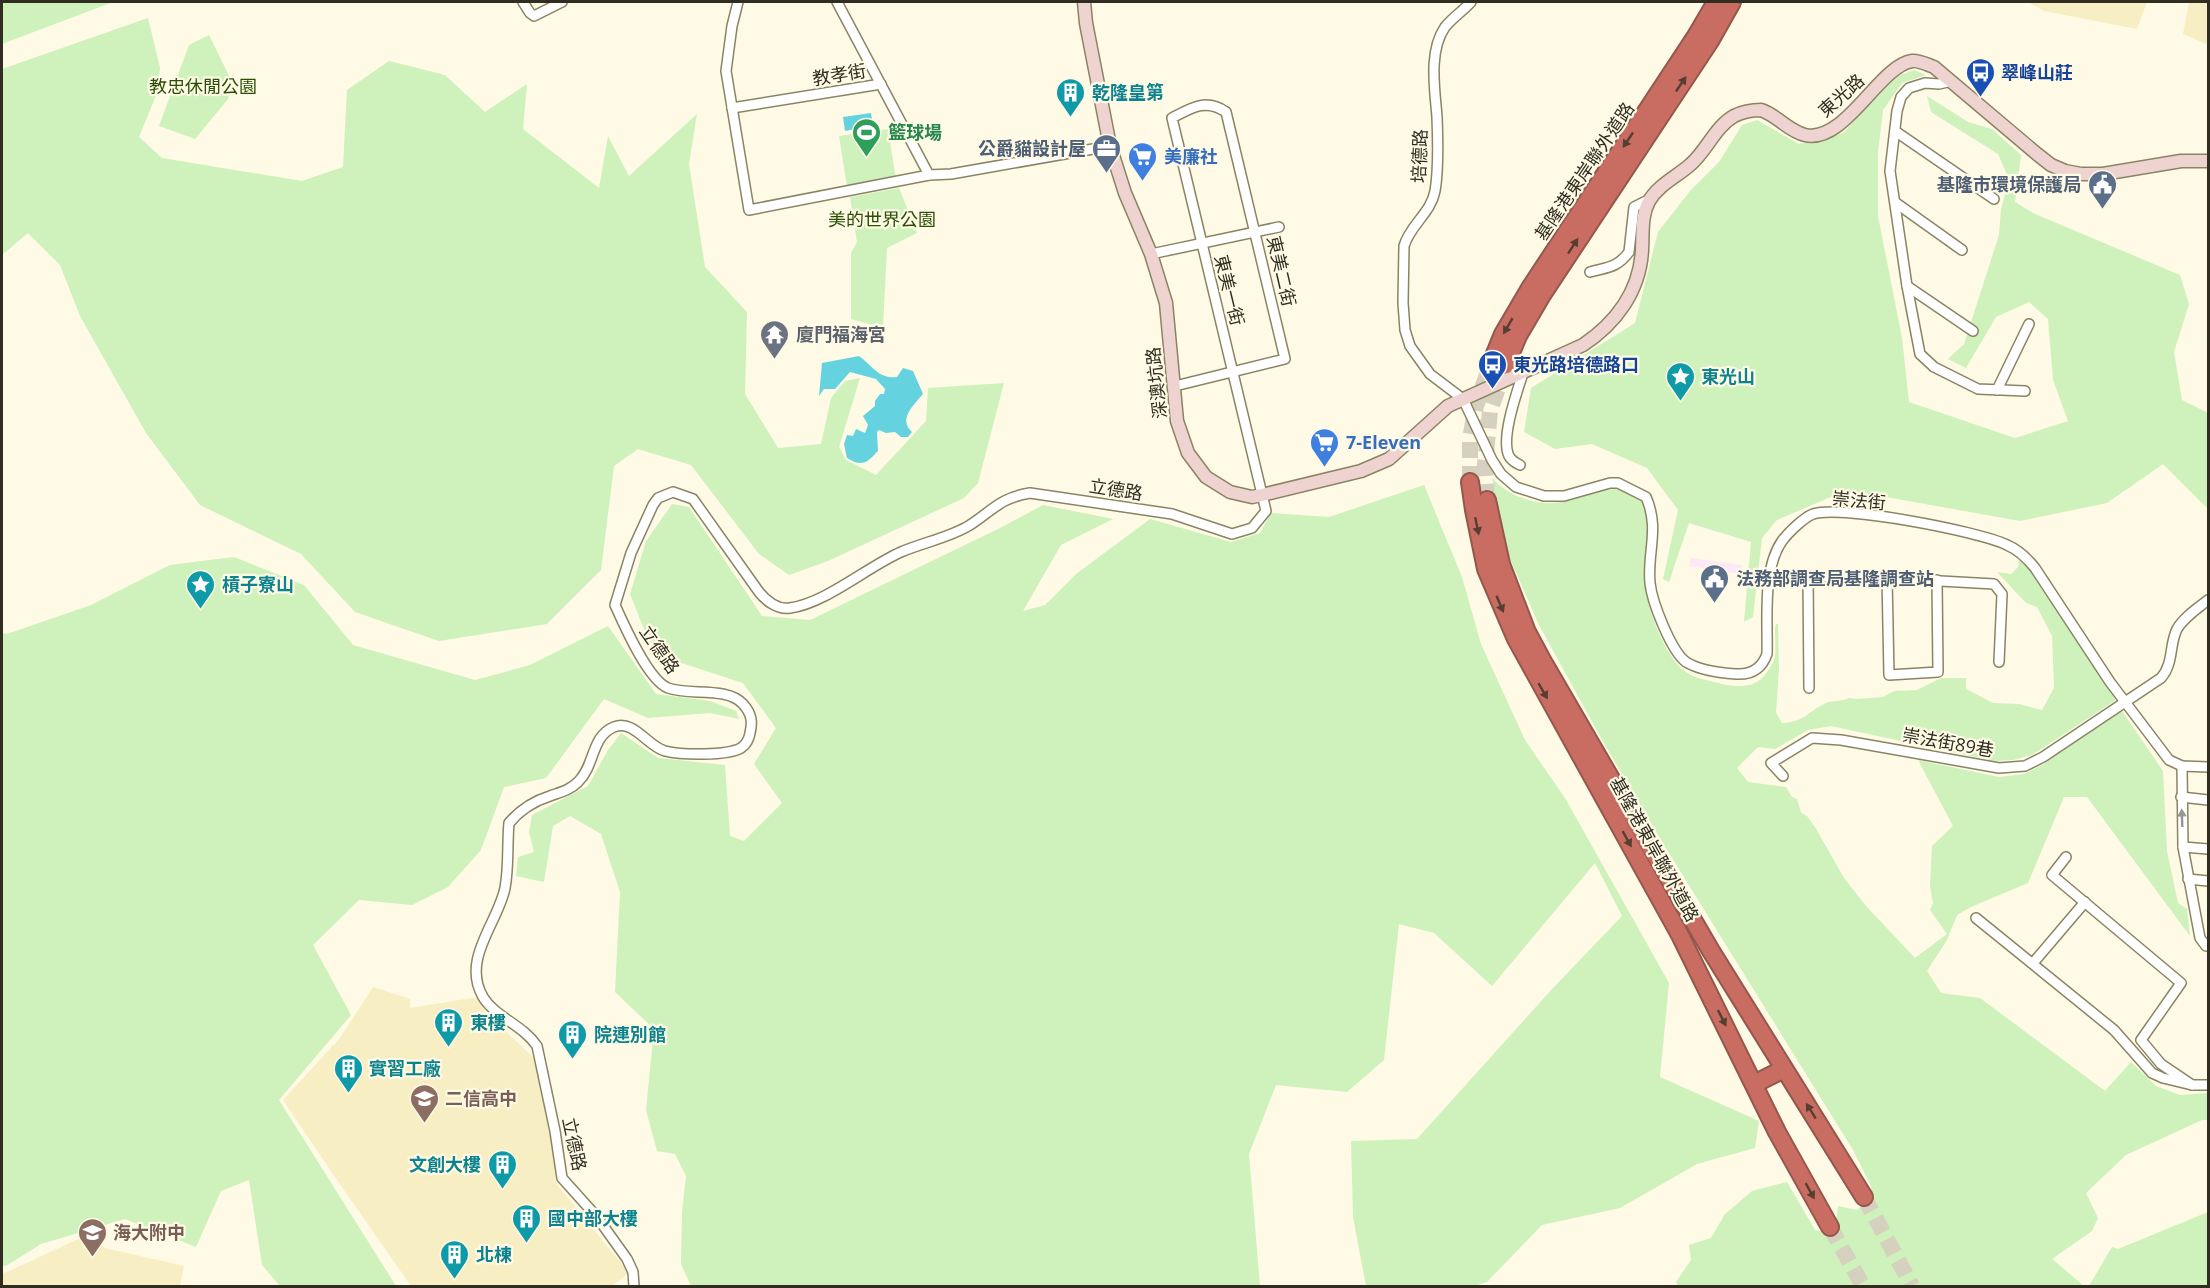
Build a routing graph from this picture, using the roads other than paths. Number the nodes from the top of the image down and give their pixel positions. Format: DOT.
graph roads {
  1 [pos="523,2"];
  2 [pos="561,2"];
  3 [pos="738,2"];
  4 [pos="837,2"];
  5 [pos="1084,2"];
  6 [pos="1471,2"];
  7 [pos="1716,2"];
  8 [pos="1732,2"];
  9 [pos="1952,81"];
  10 [pos="881,84"];
  11 [pos="1195,106"];
  12 [pos="732,108"];
  13 [pos="1895,131"];
  14 [pos="1110,146"];
  15 [pos="2208,161"];
  16 [pos="930,175"];
  17 [pos="1650,199"];
  18 [pos="1994,199"];
  19 [pos="1896,203"];
  20 [pos="1279,227"];
  21 [pos="1255,231"];
  22 [pos="1202,243"];
  23 [pos="1962,250"];
  24 [pos="1151,254"];
  25 [pos="1590,272"];
  26 [pos="1907,286"];
  27 [pos="1536,292"];
  28 [pos="2030,324"];
  29 [pos="1973,331"];
  30 [pos="1498,365"];
  31 [pos="1524,370"];
  32 [pos="1233,373"];
  33 [pos="1175,386"];
  34 [pos="1997,390"];
  35 [pos="2025,391"];
  36 [pos="1463,399"];
  37 [pos="1520,465"];
  38 [pos="1470,482"];
  39 [pos="1262,495"];
  40 [pos="1487,500"];
  41 [pos="1494,566"];
  42 [pos="1769,576"];
  43 [pos="1808,578"];
  44 [pos="1887,578"];
  45 [pos="1937,580"];
  46 [pos="2208,600"];
  47 [pos="1999,662"];
  48 [pos="1809,688"];
  49 [pos="2125,701"];
  50 [pos="2182,766"];
  51 [pos="2208,767"];
  52 [pos="1783,776"];
  53 [pos="1605,784"];
  54 [pos="2181,797"];
  55 [pos="2208,800"];
  56 [pos="2183,847"];
  57 [pos="2208,849"];
  58 [pos="2066,856"];
  59 [pos="2188,879"];
  60 [pos="2208,881"];
  61 [pos="2085,902"];
  62 [pos="1976,918"];
  63 [pos="2208,946"];
  64 [pos="2033,963"];
  65 [pos="1785,1069"];
  66 [pos="1754,1084"];
  67 [pos="2192,1085"];
  68 [pos="2208,1085"];
  69 [pos="1864,1197"];
  70 [pos="1830,1227"];
  71 [pos="634,1287"];
  1 -- 2 [label="street"];
  3 -- 12 [label="street"];
  4 -- 10 [label="street"];
  5 -- 14 [label="street, 深澳坑路"];
  6 -- 36 [label="street, 培德路"];
  7 -- 27 [label="highway, 基隆港東岸聯外道路, one-way"];
  27 -- 8 [label="highway, 基隆港東岸聯外道路, one-way"];
  9 -- 13 [label="street"];
  9 -- 15 [label="street, 東光路"];
  9 -- 17 [label="street, 東光路"];
  10 -- 12 [label="street, 教孝街"];
  10 -- 16 [label="street, 教孝街"];
  11 -- 21 [label="street, 東美二街"];
  11 -- 22 [label="street, 東美一街"];
  12 -- 16 [label="street"];
  13 -- 18 [label="street"];
  13 -- 19 [label="street"];
  14 -- 16 [label="street"];
  14 -- 24 [label="street, 深澳坑路"];
  17 -- 25 [label="street"];
  17 -- 31 [label="street"];
  19 -- 23 [label="street"];
  19 -- 26 [label="street"];
  20 -- 21 [label="street"];
  21 -- 22 [label="street"];
  21 -- 32 [label="street, 東美二街"];
  22 -- 24 [label="street"];
  22 -- 32 [label="street, 東美一街"];
  24 -- 33 [label="street, 深澳坑路"];
  26 -- 29 [label="street"];
  26 -- 34 [label="street"];
  27 -- 30 [label="highway, 基隆港東岸聯外道路"];
  28 -- 34 [label="street"];
  31 -- 36 [label="street"];
  31 -- 37 [label="street"];
  32 -- 33 [label="street, 東美二街"];
  32 -- 39 [label="street, 東美一街"];
  33 -- 39 [label="street, 深澳坑路"];
  34 -- 35 [label="street"];
  36 -- 39 [label="street, 深澳坑路"];
  36 -- 42 [label="street, 崇法街"];
  38 -- 41 [label="highway, 基隆港東岸聯外道路, one-way"];
  39 -- 71 [label="street, 立德路"];
  40 -- 41 [label="highway, 基隆港東岸聯外道路"];
  41 -- 53 [label="highway, 基隆港東岸聯外道路"];
  42 -- 43 [label="street"];
  42 -- 49 [label="street, 崇法街"];
  43 -- 44 [label="street"];
  43 -- 48 [label="street"];
  44 -- 45 [label="street"];
  44 -- 45 [label="street"];
  45 -- 47 [label="street"];
  46 -- 49 [label="street"];
  49 -- 50 [label="street, 崇法街"];
  49 -- 52 [label="street, 崇法街89巷"];
  50 -- 51 [label="street"];
  50 -- 54 [label="street"];
  53 -- 65 [label="highway, 基隆港東岸聯外道路"];
  53 -- 66 [label="highway, 基隆港東岸聯外道路, one-way"];
  54 -- 55 [label="street"];
  56 -- 54 [label="street, one-way"];
  56 -- 57 [label="street"];
  56 -- 59 [label="street"];
  58 -- 61 [label="street"];
  59 -- 60 [label="street"];
  59 -- 63 [label="street"];
  61 -- 64 [label="street"];
  61 -- 67 [label="street"];
  62 -- 64 [label="street"];
  64 -- 67 [label="street"];
  65 -- 66 [label="highway"];
  69 -- 65 [label="highway, 基隆港東岸聯外道路, one-way"];
  66 -- 70 [label="highway, 基隆港東岸聯外道路, one-way"];
  67 -- 68 [label="street"];
}
